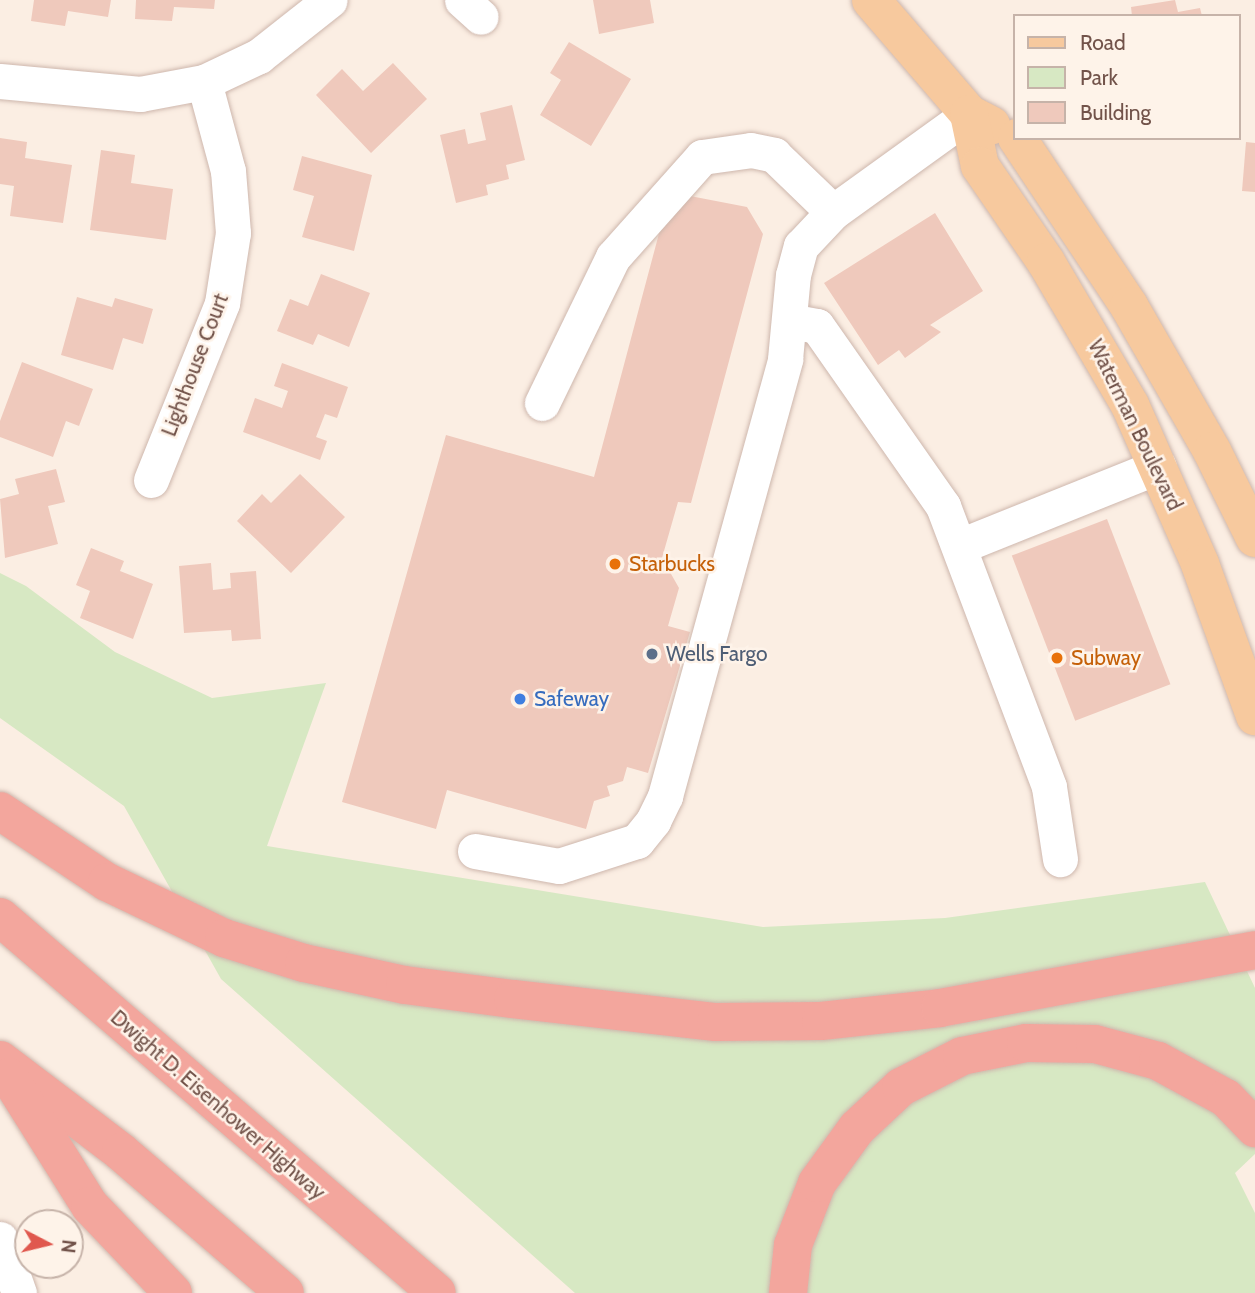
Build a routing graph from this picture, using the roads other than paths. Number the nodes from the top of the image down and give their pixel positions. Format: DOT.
graph roads {
  1 [pos="330,0"];
  2 [pos="871,0"];
  3 [pos="0,81"];
  4 [pos="204,82"];
  5 [pos="968,114"];
  6 [pos="1014,137"];
  7 [pos="1017,140"];
  8 [pos="833,212"];
  9 [pos="789,321"];
  10 [pos="542,402"];
  11 [pos="1159,466"];
  12 [pos="150,480"];
  13 [pos="1255,538"];
  14 [pos="960,545"];
  15 [pos="1255,716"];
  16 [pos="0,811"];
  17 [pos="475,851"];
  18 [pos="1060,859"];
  19 [pos="0,917"];
  20 [pos="1255,950"];
  21 [pos="0,1062"];
  22 [pos="1255,1128"];
  23 [pos="0,1239"];
  24 [pos="19,1293"];
  25 [pos="173,1293"];
  26 [pos="285,1293"];
  27 [pos="437,1293"];
  28 [pos="788,1293"];
  1 -- 4 [label="street"];
  2 -- 5 [label="main road, Waterman Boulevard"];
  3 -- 4 [label="street"];
  4 -- 12 [label="street, Lighthouse Court"];
  5 -- 6 [label="main road, Waterman Boulevard"];
  5 -- 8 [label="street"];
  5 -- 11 [label="main road, Waterman Boulevard"];
  7 -- 13 [label="main road, Waterman Boulevard"];
  8 -- 9 [label="street"];
  8 -- 10 [label="street"];
  9 -- 14 [label="street"];
  9 -- 17 [label="street"];
  11 -- 14 [label="street"];
  11 -- 15 [label="main road, Waterman Boulevard"];
  14 -- 18 [label="street"];
  16 -- 20 [label="highway"];
  19 -- 27 [label="highway, Dwight D. Eisenhower Highway"];
  21 -- 25 [label="highway"];
  21 -- 26 [label="highway"];
  22 -- 28 [label="highway"];
  23 -- 24 [label="street"];
}
